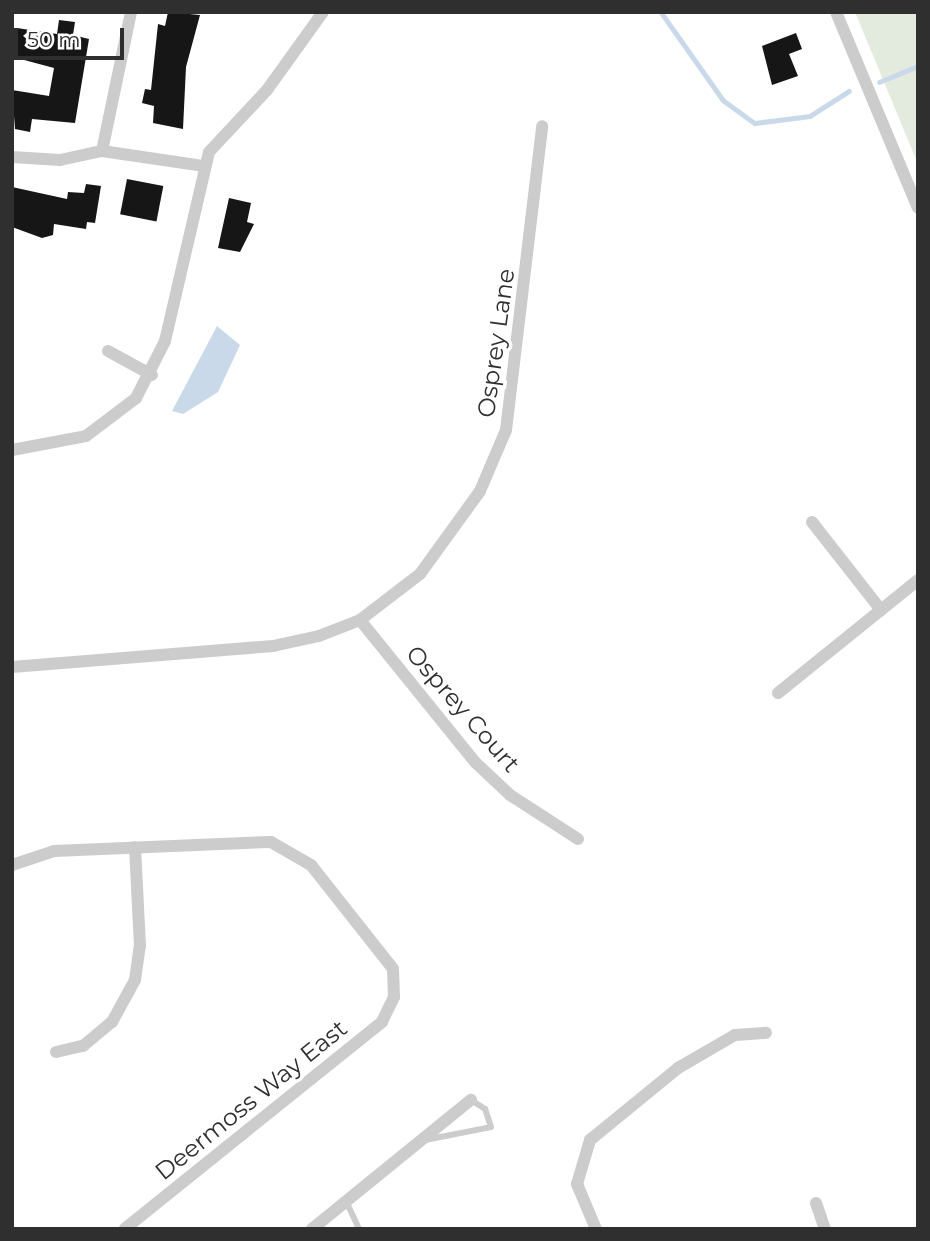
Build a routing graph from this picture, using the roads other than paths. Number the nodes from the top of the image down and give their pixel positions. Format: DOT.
graph roads {
  1 [pos="131,12"];
  2 [pos="323,12"];
  3 [pos="836,12"];
  4 [pos="542,126"];
  5 [pos="102,151"];
  6 [pos="12,158"];
  7 [pos="203,166"];
  8 [pos="918,208"];
  9 [pos="108,351"];
  10 [pos="152,375"];
  11 [pos="12,450"];
  12 [pos="812,522"];
  13 [pos="918,580"];
  14 [pos="881,610"];
  15 [pos="360,620"];
  16 [pos="12,667"];
  17 [pos="778,693"];
  18 [pos="578,839"];
  19 [pos="135,847"];
  20 [pos="12,865"];
  21 [pos="766,1033"];
  22 [pos="56,1052"];
  23 [pos="471,1100"];
  24 [pos="420,1142"];
  25 [pos="346,1201"];
  26 [pos="816,1203"];
  27 [pos="125,1229"];
  28 [pos="312,1229"];
  29 [pos="359,1229"];
  30 [pos="596,1229"];
  31 [pos="825,1229"];
  1 -- 5 [label="street"];
  2 -- 7 [label="street"];
  3 -- 8 [label="street"];
  4 -- 15 [label="street, Osprey Lane"];
  5 -- 6 [label="street"];
  5 -- 7 [label="street"];
  7 -- 10 [label="street"];
  9 -- 10 [label="street"];
  10 -- 11 [label="street"];
  12 -- 14 [label="street"];
  13 -- 14 [label="street"];
  14 -- 17 [label="street"];
  15 -- 16 [label="street, Osprey Lane"];
  15 -- 18 [label="street, Osprey Court"];
  19 -- 20 [label="street"];
  19 -- 22 [label="street"];
  19 -- 27 [label="street, Deermoss Way East"];
  21 -- 30 [label="street"];
  23 -- 24 [label="street"];
  23 -- 24 [label="lane"];
  24 -- 25 [label="street"];
  25 -- 28 [label="street"];
  25 -- 29 [label="lane"];
  26 -- 31 [label="street"];
}
